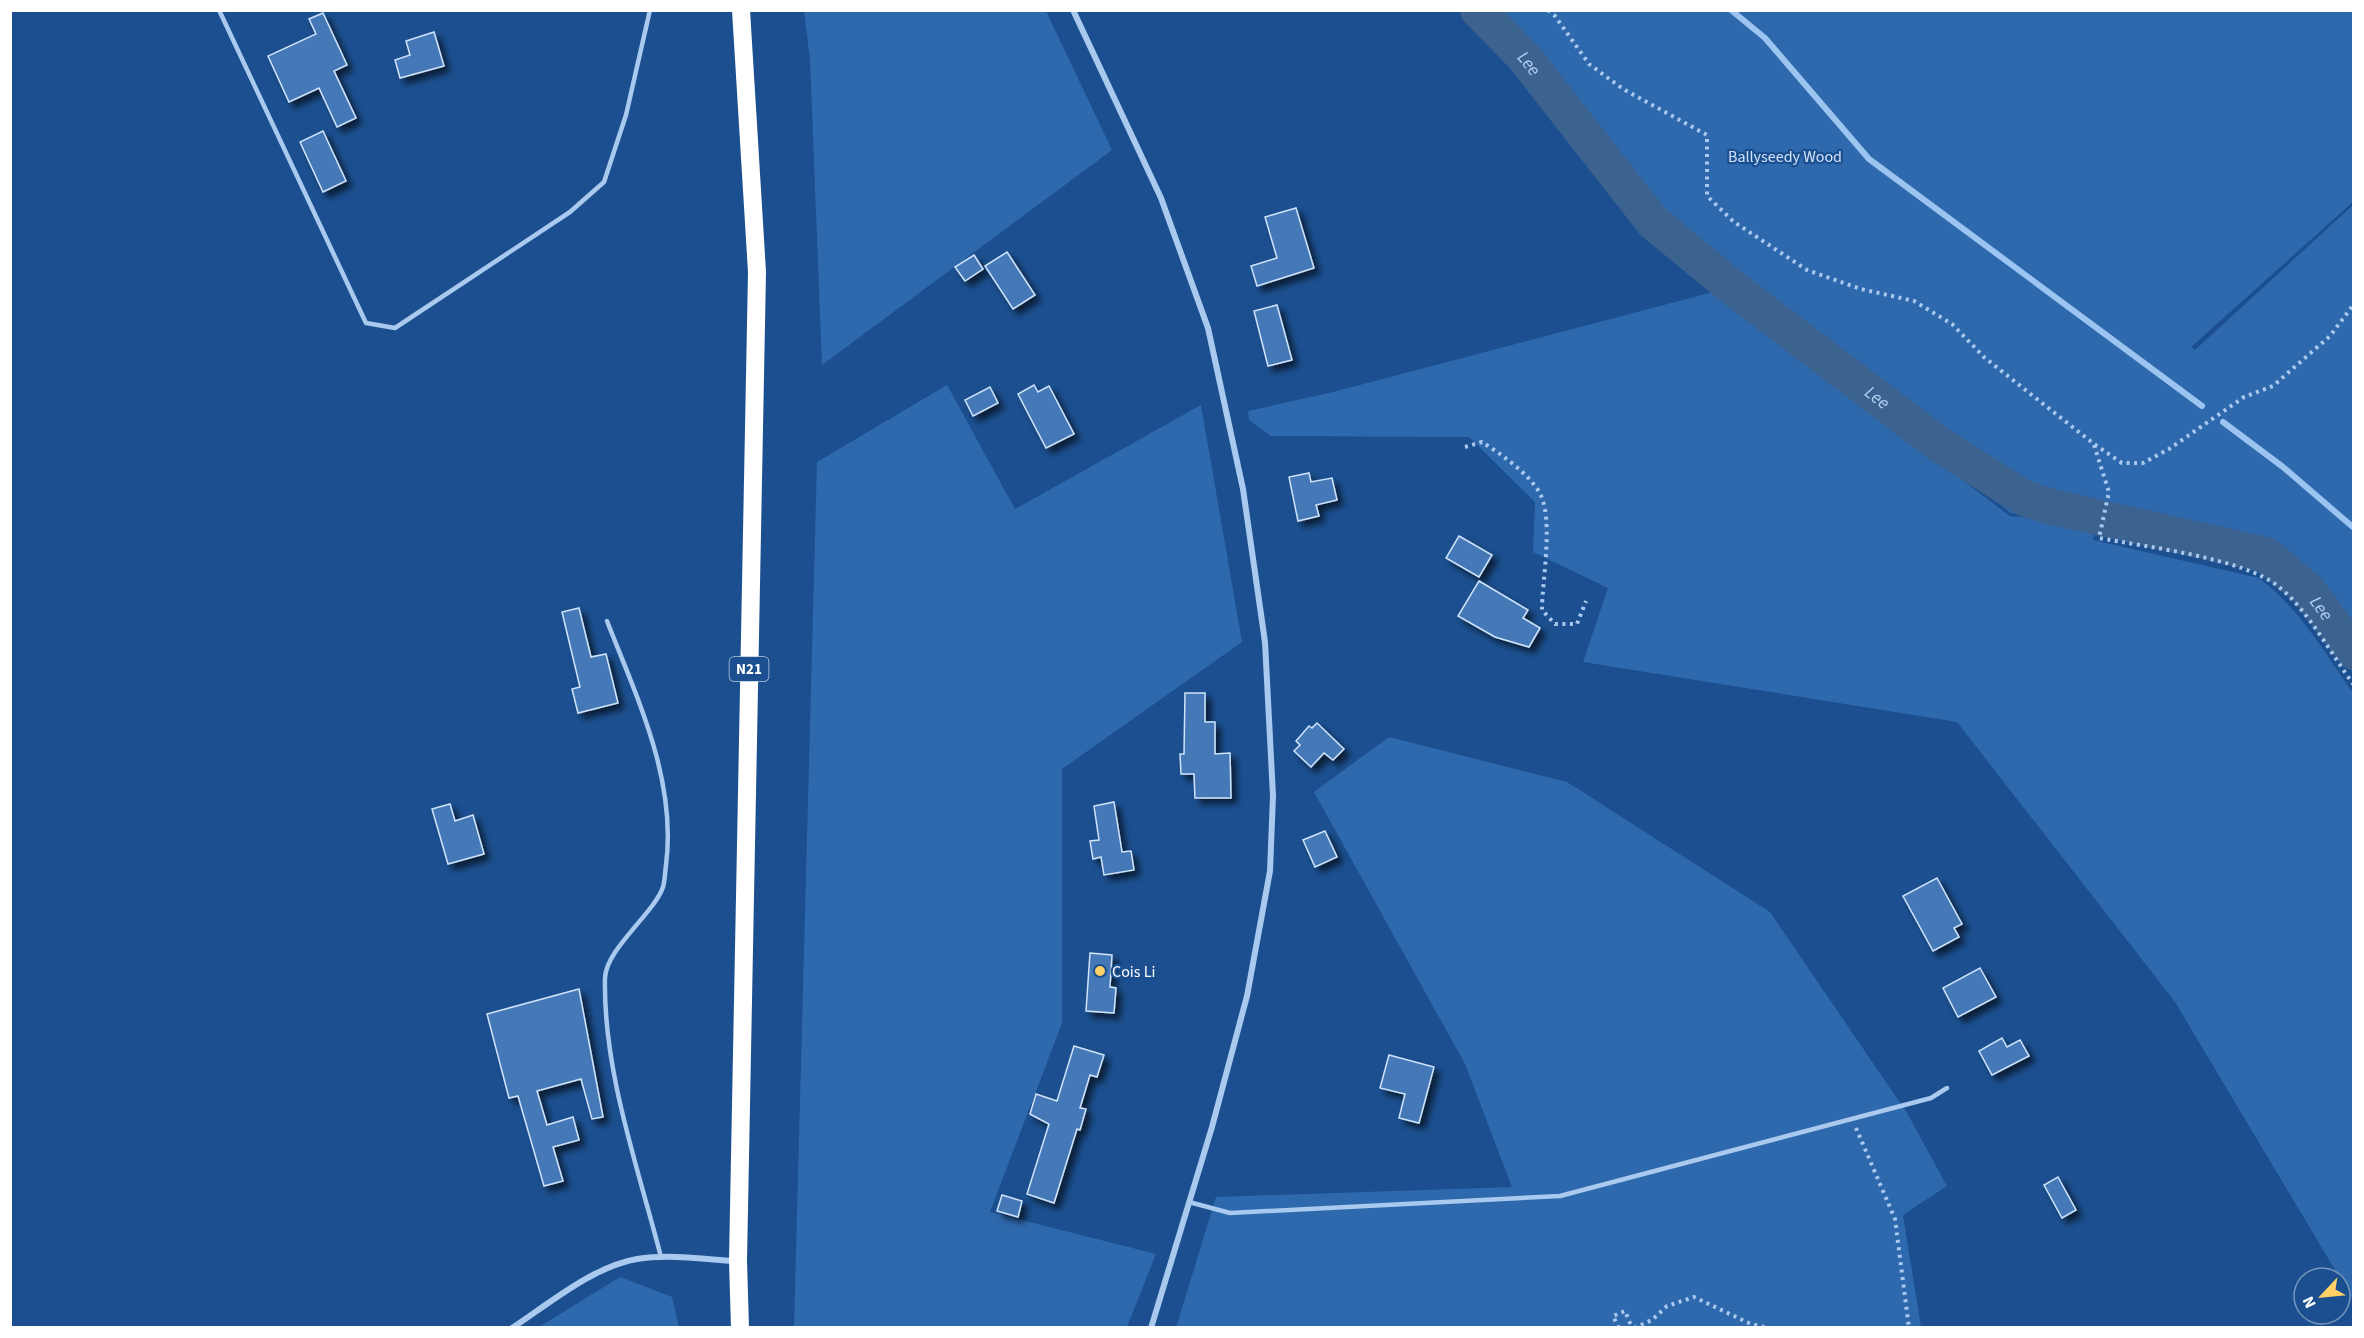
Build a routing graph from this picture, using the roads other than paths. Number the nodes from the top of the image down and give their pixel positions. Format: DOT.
graph roads {
  1 [pos="219,10"];
  2 [pos="650,10"];
  3 [pos="741,10"];
  4 [pos="1073,10"];
  5 [pos="607,621"];
  6 [pos="1947,1088"];
  7 [pos="1189,1202"];
  8 [pos="661,1257"];
  9 [pos="738,1261"];
  10 [pos="512,1328"];
  11 [pos="740,1328"];
  12 [pos="1151,1328"];
  1 -- 2 [label="lane"];
  3 -- 9 [label="highway, N21"];
  4 -- 7 [label="street"];
  5 -- 8 [label="lane"];
  6 -- 7 [label="lane"];
  7 -- 12 [label="street"];
  8 -- 9 [label="street"];
  8 -- 10 [label="street"];
  9 -- 11 [label="highway, N21"];
}
